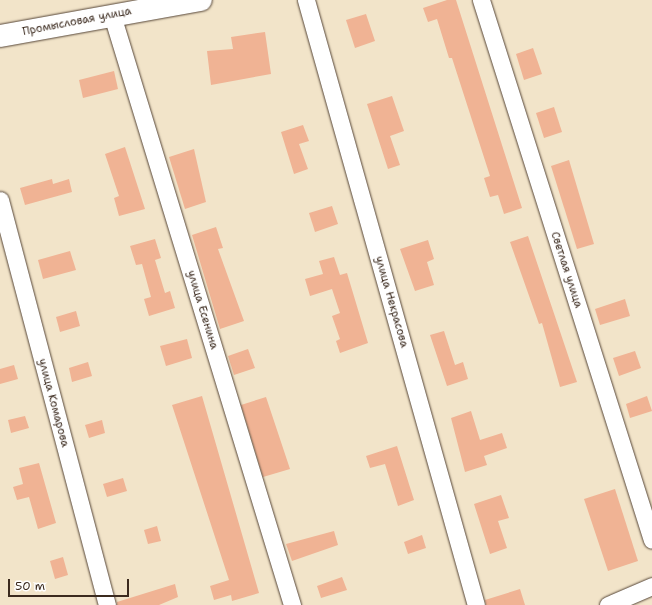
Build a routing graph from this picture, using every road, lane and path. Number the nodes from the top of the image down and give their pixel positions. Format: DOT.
graph roads {
  1 [pos="201,0"];
  2 [pos="306,0"];
  3 [pos="481,0"];
  4 [pos="112,15"];
  5 [pos="0,36"];
  6 [pos="0,200"];
  7 [pos="652,540"];
  8 [pos="652,586"];
  9 [pos="106,605"];
  10 [pos="292,605"];
  11 [pos="476,605"];
  12 [pos="608,605"];
  1 -- 4 [label="main road, Промысловая улица"];
  2 -- 11 [label="street, улица Некрасова"];
  3 -- 7 [label="street, Светлая улица"];
  4 -- 5 [label="main road, Промысловая улица"];
  4 -- 10 [label="street, улица Есенина"];
  6 -- 9 [label="street, улица Комарова"];
  8 -- 12 [label="street"];
}
